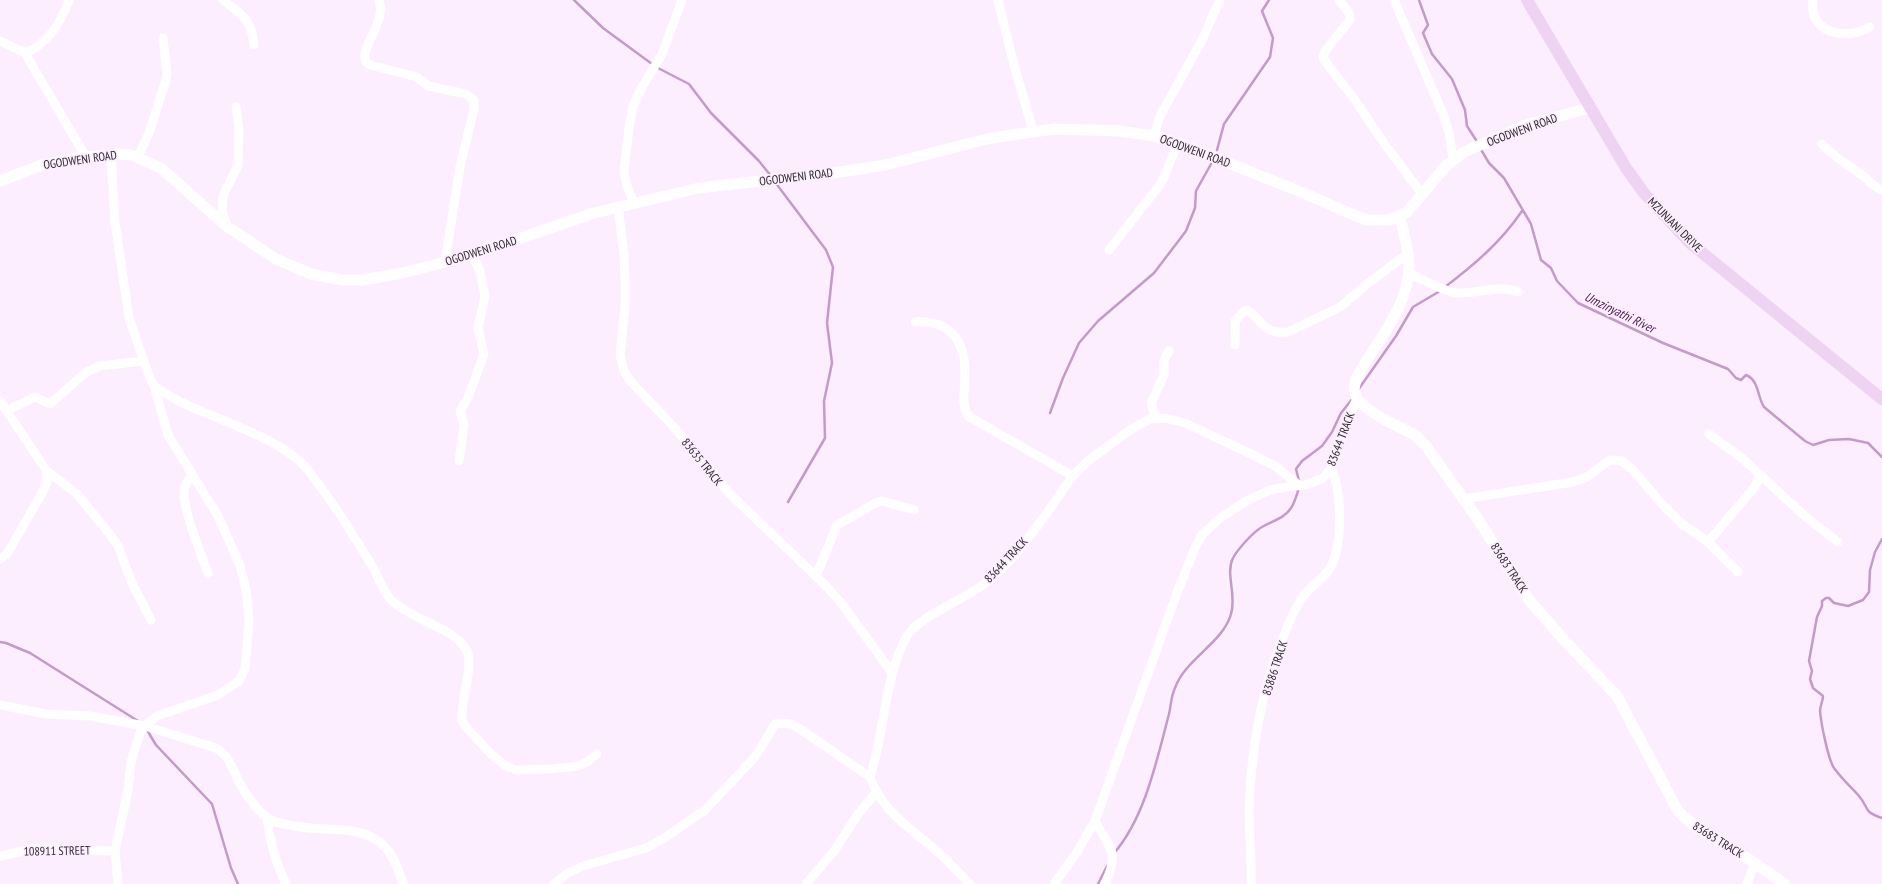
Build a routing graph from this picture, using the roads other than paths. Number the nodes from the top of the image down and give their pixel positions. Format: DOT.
graph roads {
  1 [pos="69,0"];
  2 [pos="223,0"];
  3 [pos="379,0"];
  4 [pos="682,0"];
  5 [pos="998,0"];
  6 [pos="1220,0"];
  7 [pos="1339,0"];
  8 [pos="1394,0"];
  9 [pos="1527,0"];
  10 [pos="1813,0"];
  11 [pos="1870,27"];
  12 [pos="163,38"];
  13 [pos="0,42"];
  14 [pos="254,45"];
  15 [pos="26,52"];
  16 [pos="236,107"];
  17 [pos="1590,108"];
  18 [pos="1033,131"];
  19 [pos="1154,136"];
  20 [pos="1178,143"];
  21 [pos="1822,144"];
  22 [pos="111,155"];
  23 [pos="86,157"];
  24 [pos="138,157"];
  25 [pos="1453,160"];
  26 [pos="0,181"];
  27 [pos="1882,190"];
  28 [pos="1422,194"];
  29 [pos="633,203"];
  30 [pos="618,206"];
  31 [pos="1400,217"];
  32 [pos="228,228"];
  33 [pos="1109,250"];
  34 [pos="471,253"];
  35 [pos="1407,254"];
  36 [pos="444,262"];
  37 [pos="1408,273"];
  38 [pos="1518,292"];
  39 [pos="914,322"];
  40 [pos="1235,344"];
  41 [pos="1169,352"];
  42 [pos="143,361"];
  43 [pos="154,386"];
  44 [pos="1357,399"];
  45 [pos="1882,399"];
  46 [pos="0,401"];
  47 [pos="6,411"];
  48 [pos="1156,418"];
  49 [pos="1709,434"];
  50 [pos="459,461"];
  51 [pos="1331,468"];
  52 [pos="46,470"];
  53 [pos="1761,475"];
  54 [pos="192,476"];
  55 [pos="1073,476"];
  56 [pos="1300,486"];
  57 [pos="1463,499"];
  58 [pos="914,510"];
  59 [pos="1708,542"];
  60 [pos="1838,542"];
  61 [pos="0,559"];
  62 [pos="1738,572"];
  63 [pos="208,574"];
  64 [pos="816,576"];
  65 [pos="151,620"];
  66 [pos="893,674"];
  67 [pos="0,705"];
  68 [pos="145,726"];
  69 [pos="597,754"];
  70 [pos="870,777"];
  71 [pos="877,792"];
  72 [pos="267,818"];
  73 [pos="1095,821"];
  74 [pos="115,851"];
  75 [pos="0,856"];
  76 [pos="1755,863"];
  77 [pos="118,884"];
  78 [pos="286,884"];
  79 [pos="403,884"];
  80 [pos="554,884"];
  81 [pos="806,884"];
  82 [pos="970,884"];
  83 [pos="1054,884"];
  84 [pos="1105,884"];
  85 [pos="1251,884"];
  86 [pos="1747,884"];
  87 [pos="1785,884"];
  1 -- 15 [label="street"];
  2 -- 14 [label="street"];
  3 -- 36 [label="street"];
  4 -- 29 [label="street"];
  5 -- 18 [label="street"];
  6 -- 19 [label="street"];
  7 -- 28 [label="street"];
  8 -- 25 [label="street"];
  9 -- 17 [label="main road, MZUNJANI DRIVE"];
  10 -- 11 [label="street"];
  12 -- 24 [label="street"];
  13 -- 15 [label="street"];
  15 -- 23 [label="street"];
  16 -- 32 [label="street"];
  17 -- 25 [label="street, OGODWENI ROAD"];
  17 -- 45 [label="main road, MZUNJANI DRIVE"];
  18 -- 19 [label="street, OGODWENI ROAD"];
  18 -- 29 [label="street, OGODWENI ROAD"];
  19 -- 20 [label="street, OGODWENI ROAD"];
  20 -- 31 [label="street, OGODWENI ROAD"];
  20 -- 33 [label="street"];
  21 -- 27 [label="street"];
  22 -- 23 [label="street, OGODWENI ROAD"];
  22 -- 24 [label="street, OGODWENI ROAD"];
  22 -- 42 [label="street"];
  23 -- 26 [label="street, OGODWENI ROAD"];
  24 -- 32 [label="street, OGODWENI ROAD"];
  25 -- 28 [label="street, OGODWENI ROAD"];
  28 -- 31 [label="street, OGODWENI ROAD"];
  29 -- 30 [label="street, OGODWENI ROAD"];
  30 -- 34 [label="street, OGODWENI ROAD"];
  30 -- 64 [label="street, 83635 TRACK"];
  31 -- 35 [label="street"];
  32 -- 36 [label="street, OGODWENI ROAD"];
  34 -- 36 [label="street, OGODWENI ROAD"];
  34 -- 50 [label="street"];
  35 -- 37 [label="street"];
  35 -- 40 [label="street"];
  37 -- 38 [label="street"];
  37 -- 44 [label="street"];
  39 -- 55 [label="street"];
  41 -- 48 [label="street"];
  42 -- 43 [label="street"];
  42 -- 47 [label="street"];
  43 -- 54 [label="street"];
  43 -- 69 [label="street"];
  44 -- 51 [label="street, 83644 TRACK"];
  44 -- 57 [label="street, 83683 TRACK"];
  46 -- 47 [label="street"];
  47 -- 52 [label="street"];
  48 -- 55 [label="street, 83644 TRACK"];
  48 -- 56 [label="street, 83644 TRACK"];
  49 -- 53 [label="street"];
  51 -- 56 [label="street, 83644 TRACK"];
  51 -- 85 [label="street, 83886 TRACK"];
  52 -- 61 [label="street"];
  52 -- 65 [label="street"];
  53 -- 59 [label="street"];
  53 -- 60 [label="street"];
  54 -- 63 [label="street"];
  54 -- 68 [label="street"];
  55 -- 66 [label="street, 83644 TRACK"];
  56 -- 73 [label="street, 83644 TRACK"];
  57 -- 59 [label="street"];
  57 -- 76 [label="street, 83683 TRACK"];
  58 -- 64 [label="street"];
  59 -- 62 [label="street"];
  64 -- 66 [label="street, 83635 TRACK"];
  66 -- 70 [label="street, 83644 TRACK"];
  67 -- 68 [label="street"];
  68 -- 72 [label="street"];
  68 -- 74 [label="street"];
  70 -- 71 [label="street"];
  70 -- 80 [label="street"];
  71 -- 81 [label="street"];
  71 -- 82 [label="street"];
  72 -- 78 [label="street"];
  72 -- 79 [label="street"];
  73 -- 83 [label="street, 83644 TRACK"];
  73 -- 84 [label="street"];
  74 -- 75 [label="street, 108911 STREET"];
  74 -- 77 [label="street"];
  76 -- 86 [label="street"];
  76 -- 87 [label="street, 83683 TRACK"];
}
